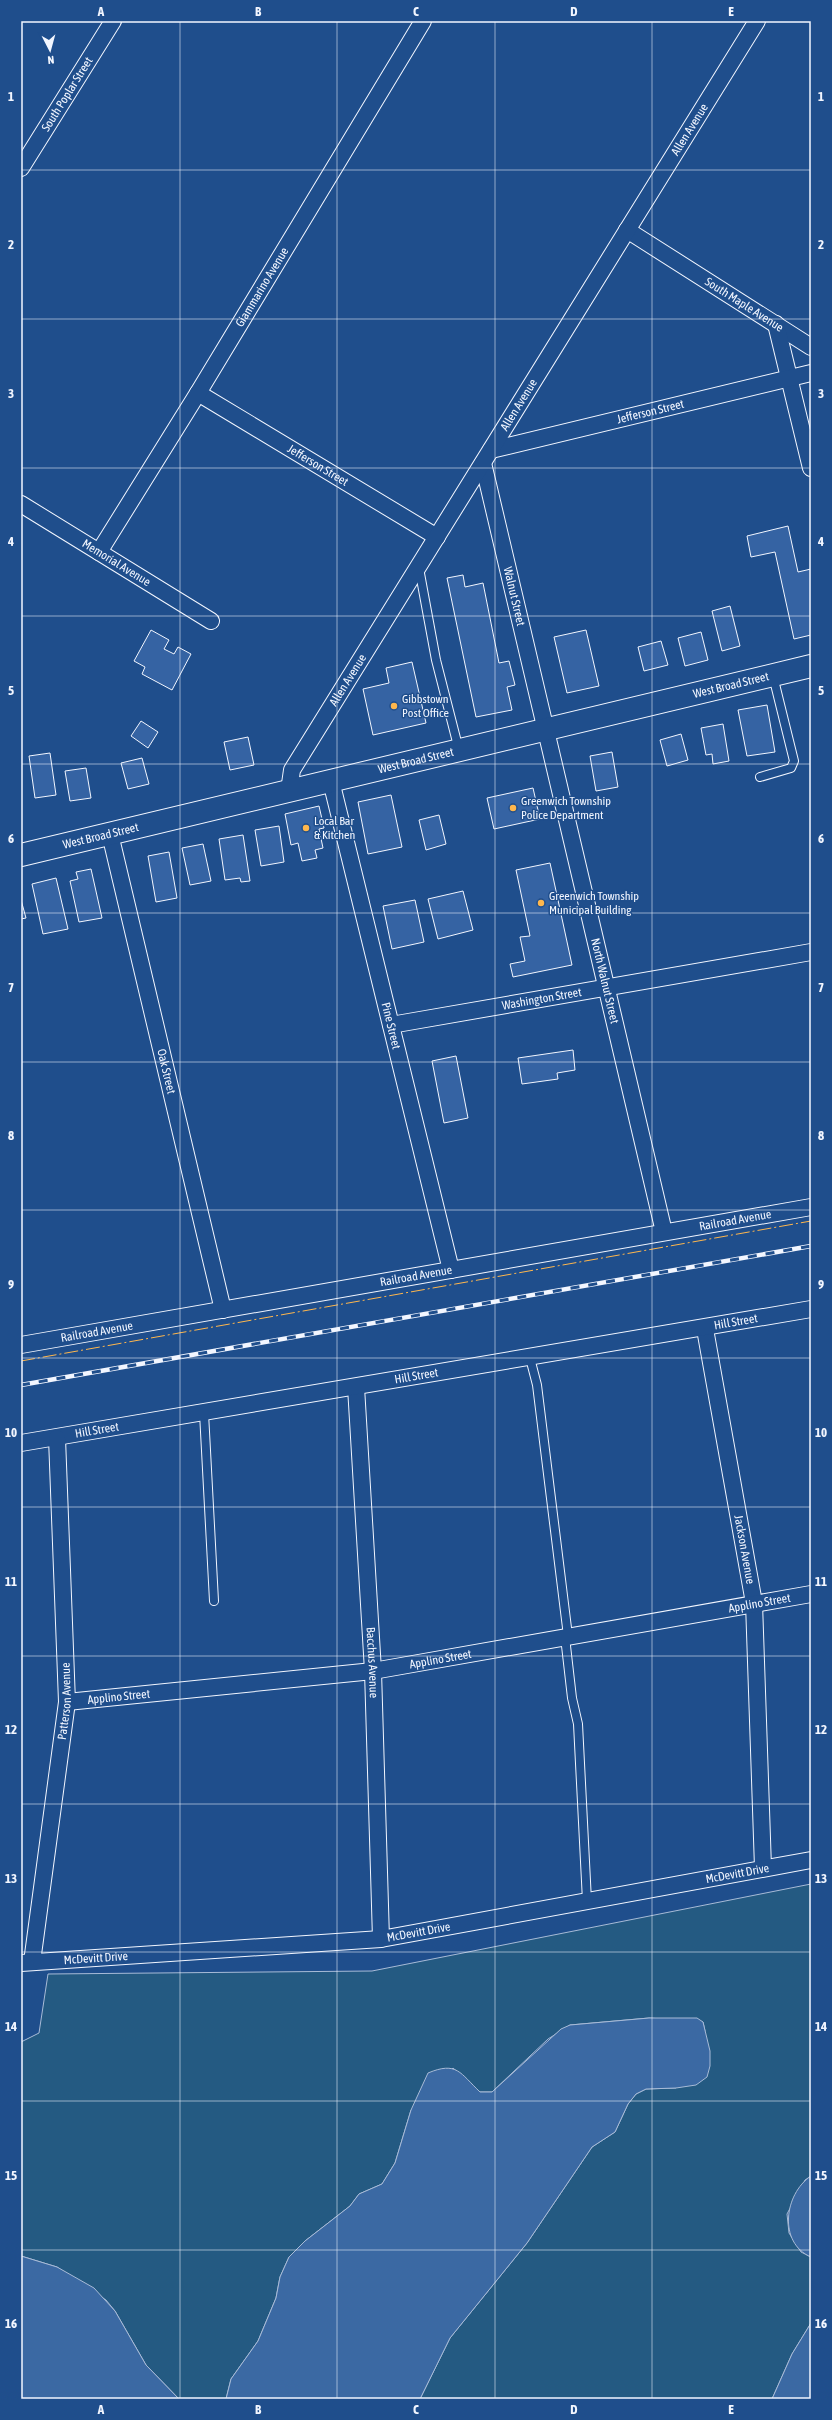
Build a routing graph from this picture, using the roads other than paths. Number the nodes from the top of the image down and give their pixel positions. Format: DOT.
graph roads {
  1 [pos="113,21"];
  2 [pos="423,21"];
  3 [pos="757,21"];
  4 [pos="21,168"];
  5 [pos="627,230"];
  6 [pos="776,324"];
  7 [pos="811,347"];
  8 [pos="811,373"];
  9 [pos="789,378"];
  10 [pos="198,394"];
  11 [pos="487,457"];
  12 [pos="811,468"];
  13 [pos="21,504"];
  14 [pos="437,537"];
  15 [pos="99,552"];
  16 [pos="419,566"];
  17 [pos="211,621"];
  18 [pos="811,666"];
  19 [pos="773,675"];
  20 [pos="546,730"];
  21 [pos="459,751"];
  22 [pos="760,778"];
  23 [pos="330,781"];
  24 [pos="289,791"];
  25 [pos="110,834"];
  26 [pos="21,855"];
  27 [pos="811,952"];
  28 [pos="606,988"];
  29 [pos="391,1025"];
  30 [pos="811,1207"];
  31 [pos="664,1232"];
  32 [pos="451,1270"];
  33 [pos="811,1309"];
  34 [pos="223,1310"];
  35 [pos="705,1328"];
  36 [pos="21,1345"];
  37 [pos="530,1358"];
  38 [pos="356,1387"];
  39 [pos="204,1413"];
  40 [pos="58,1438"];
  41 [pos="21,1443"];
  42 [pos="811,1594"];
  43 [pos="214,1601"];
  44 [pos="754,1603"];
  45 [pos="567,1637"];
  46 [pos="373,1671"];
  47 [pos="67,1702"];
  48 [pos="811,1860"];
  49 [pos="763,1868"];
  50 [pos="587,1901"];
  51 [pos="381,1939"];
  52 [pos="26,1963"];
  1 -- 4 [label="street, South Poplar Street"];
  2 -- 10 [label="street, Giammarino Avenue"];
  3 -- 5 [label="street, Allen Avenue"];
  5 -- 6 [label="street, South Maple Avenue"];
  5 -- 11 [label="street, Allen Avenue"];
  6 -- 7 [label="street"];
  6 -- 9 [label="street, South Maple Avenue"];
  8 -- 9 [label="street, Jefferson Street"];
  9 -- 11 [label="street, Jefferson Street"];
  9 -- 12 [label="street, South Maple Avenue"];
  10 -- 14 [label="street, Jefferson Street"];
  10 -- 15 [label="street, Giammarino Avenue"];
  11 -- 14 [label="street, Allen Avenue"];
  11 -- 20 [label="street, Walnut Street"];
  13 -- 15 [label="street, Memorial Avenue"];
  14 -- 16 [label="street, Allen Avenue"];
  15 -- 17 [label="street, Memorial Avenue"];
  16 -- 21 [label="lane"];
  16 -- 24 [label="street, Allen Avenue"];
  18 -- 19 [label="main road, West Broad Street"];
  19 -- 20 [label="main road, West Broad Street"];
  19 -- 22 [label="lane"];
  20 -- 21 [label="main road, West Broad Street"];
  20 -- 28 [label="street, North Walnut Street"];
  21 -- 23 [label="main road, West Broad Street"];
  23 -- 24 [label="main road, West Broad Street"];
  23 -- 29 [label="street, Pine Street"];
  24 -- 25 [label="main road, West Broad Street"];
  25 -- 26 [label="main road, West Broad Street"];
  25 -- 34 [label="street, Oak Street"];
  27 -- 28 [label="street, Washington Street"];
  28 -- 29 [label="street, Washington Street"];
  28 -- 31 [label="street, North Walnut Street"];
  29 -- 32 [label="street, Pine Street"];
  30 -- 31 [label="street, Railroad Avenue"];
  31 -- 32 [label="street, Railroad Avenue"];
  32 -- 34 [label="street, Railroad Avenue"];
  33 -- 35 [label="street, Hill Street"];
  34 -- 36 [label="street, Railroad Avenue"];
  35 -- 37 [label="street, Hill Street"];
  35 -- 44 [label="street, Jackson Avenue"];
  37 -- 38 [label="street, Hill Street"];
  37 -- 45 [label="lane"];
  38 -- 39 [label="street, Hill Street"];
  38 -- 46 [label="street, Bacchus Avenue"];
  39 -- 40 [label="street, Hill Street"];
  39 -- 43 [label="lane"];
  40 -- 41 [label="street, Hill Street"];
  40 -- 47 [label="street, Patterson Avenue"];
  42 -- 44 [label="street, Applino Street"];
  44 -- 45 [label="street, Applino Street"];
  44 -- 49 [label="street, Jackson Avenue"];
  45 -- 46 [label="street, Applino Street"];
  45 -- 50 [label="lane"];
  46 -- 47 [label="street, Applino Street"];
  46 -- 51 [label="street, Bacchus Avenue"];
  47 -- 52 [label="street, Patterson Avenue"];
  48 -- 49 [label="street, McDevitt Drive"];
  49 -- 50 [label="street, McDevitt Drive"];
  50 -- 51 [label="street, McDevitt Drive"];
  51 -- 52 [label="street, McDevitt Drive"];
}
